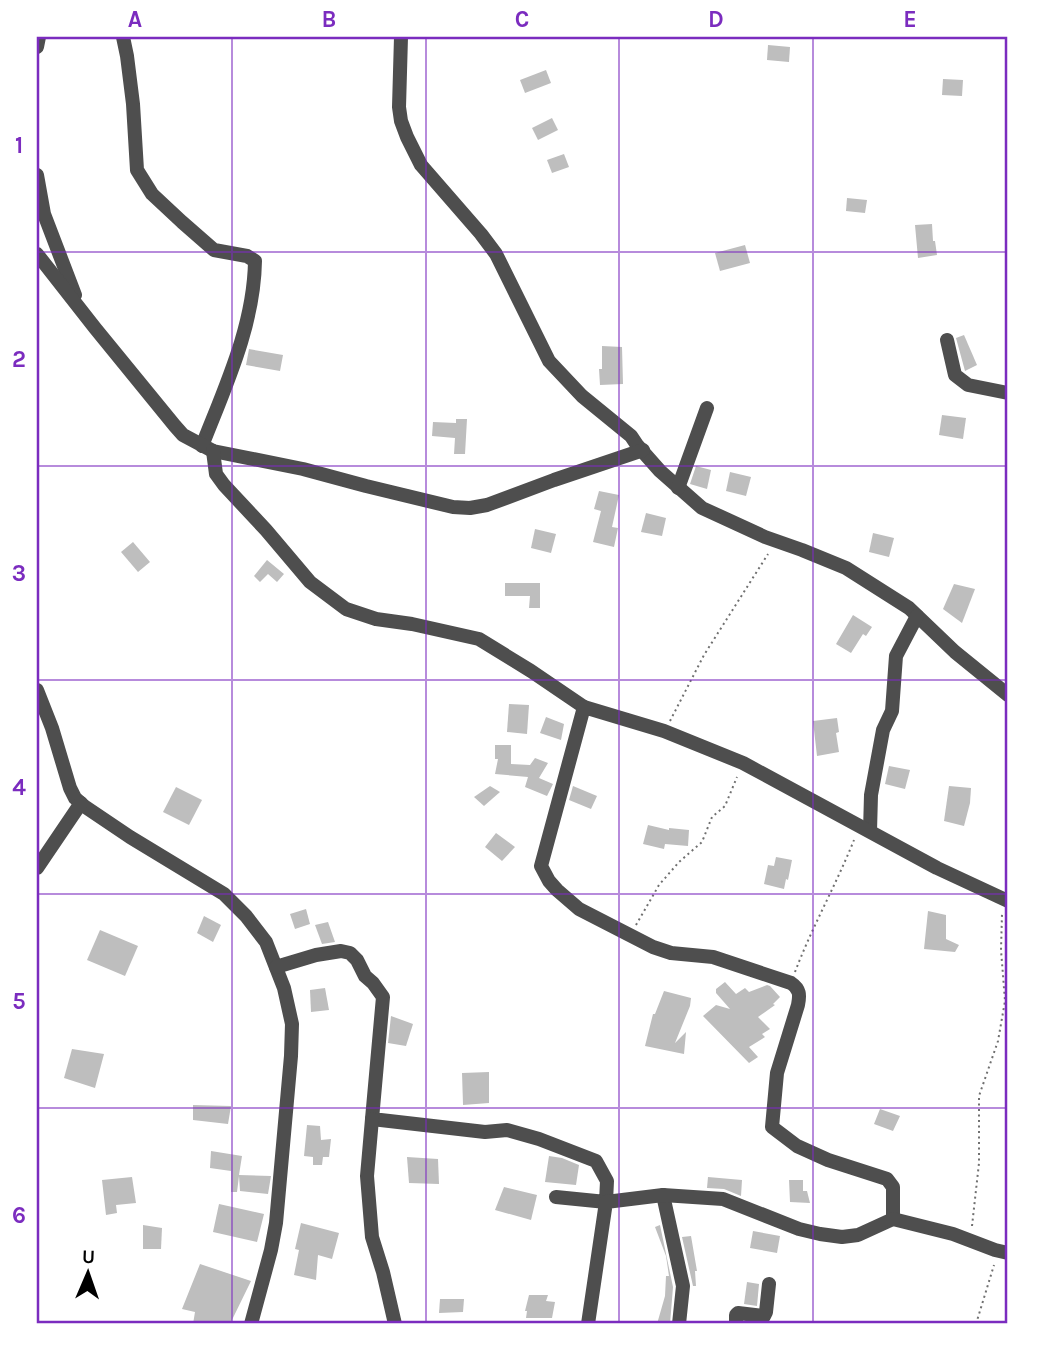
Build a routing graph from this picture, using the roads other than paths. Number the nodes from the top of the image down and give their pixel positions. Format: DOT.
graph roads {
  1 [pos="39,37"];
  2 [pos="123,37"];
  3 [pos="401,37"];
  4 [pos="37,47"];
  5 [pos="37,175"];
  6 [pos="37,254"];
  7 [pos="80,310"];
  8 [pos="947,340"];
  9 [pos="1008,393"];
  10 [pos="707,408"];
  11 [pos="207,449"];
  12 [pos="643,450"];
  13 [pos="678,488"];
  14 [pos="917,616"];
  15 [pos="37,690"];
  16 [pos="1008,695"];
  17 [pos="584,707"];
  18 [pos="80,803"];
  19 [pos="865,828"];
  20 [pos="37,868"];
  21 [pos="1006,900"];
  22 [pos="276,967"];
  23 [pos="372,1119"];
  24 [pos="663,1195"];
  25 [pos="556,1197"];
  26 [pos="606,1202"];
  27 [pos="892,1219"];
  28 [pos="1002,1252"];
  29 [pos="769,1283"];
  30 [pos="251,1324"];
  31 [pos="395,1324"];
  32 [pos="588,1324"];
  33 [pos="679,1324"];
  34 [pos="736,1324"];
  1 -- 4 [label="street"];
  2 -- 11 [label="street"];
  3 -- 12 [label="street"];
  5 -- 7 [label="street"];
  6 -- 7 [label="street"];
  7 -- 11 [label="street"];
  8 -- 9 [label="street"];
  10 -- 13 [label="street"];
  11 -- 12 [label="street"];
  11 -- 17 [label="street"];
  12 -- 13 [label="street"];
  13 -- 14 [label="street"];
  14 -- 16 [label="street"];
  14 -- 19 [label="street"];
  15 -- 18 [label="street"];
  17 -- 19 [label="street"];
  17 -- 27 [label="street"];
  18 -- 20 [label="street"];
  18 -- 22 [label="street"];
  19 -- 21 [label="street"];
  22 -- 23 [label="street"];
  22 -- 30 [label="street"];
  23 -- 26 [label="street"];
  23 -- 31 [label="street"];
  24 -- 26 [label="street"];
  24 -- 27 [label="street"];
  24 -- 33 [label="street"];
  25 -- 26 [label="street"];
  26 -- 32 [label="street"];
  27 -- 28 [label="street"];
  29 -- 34 [label="street"];
}
